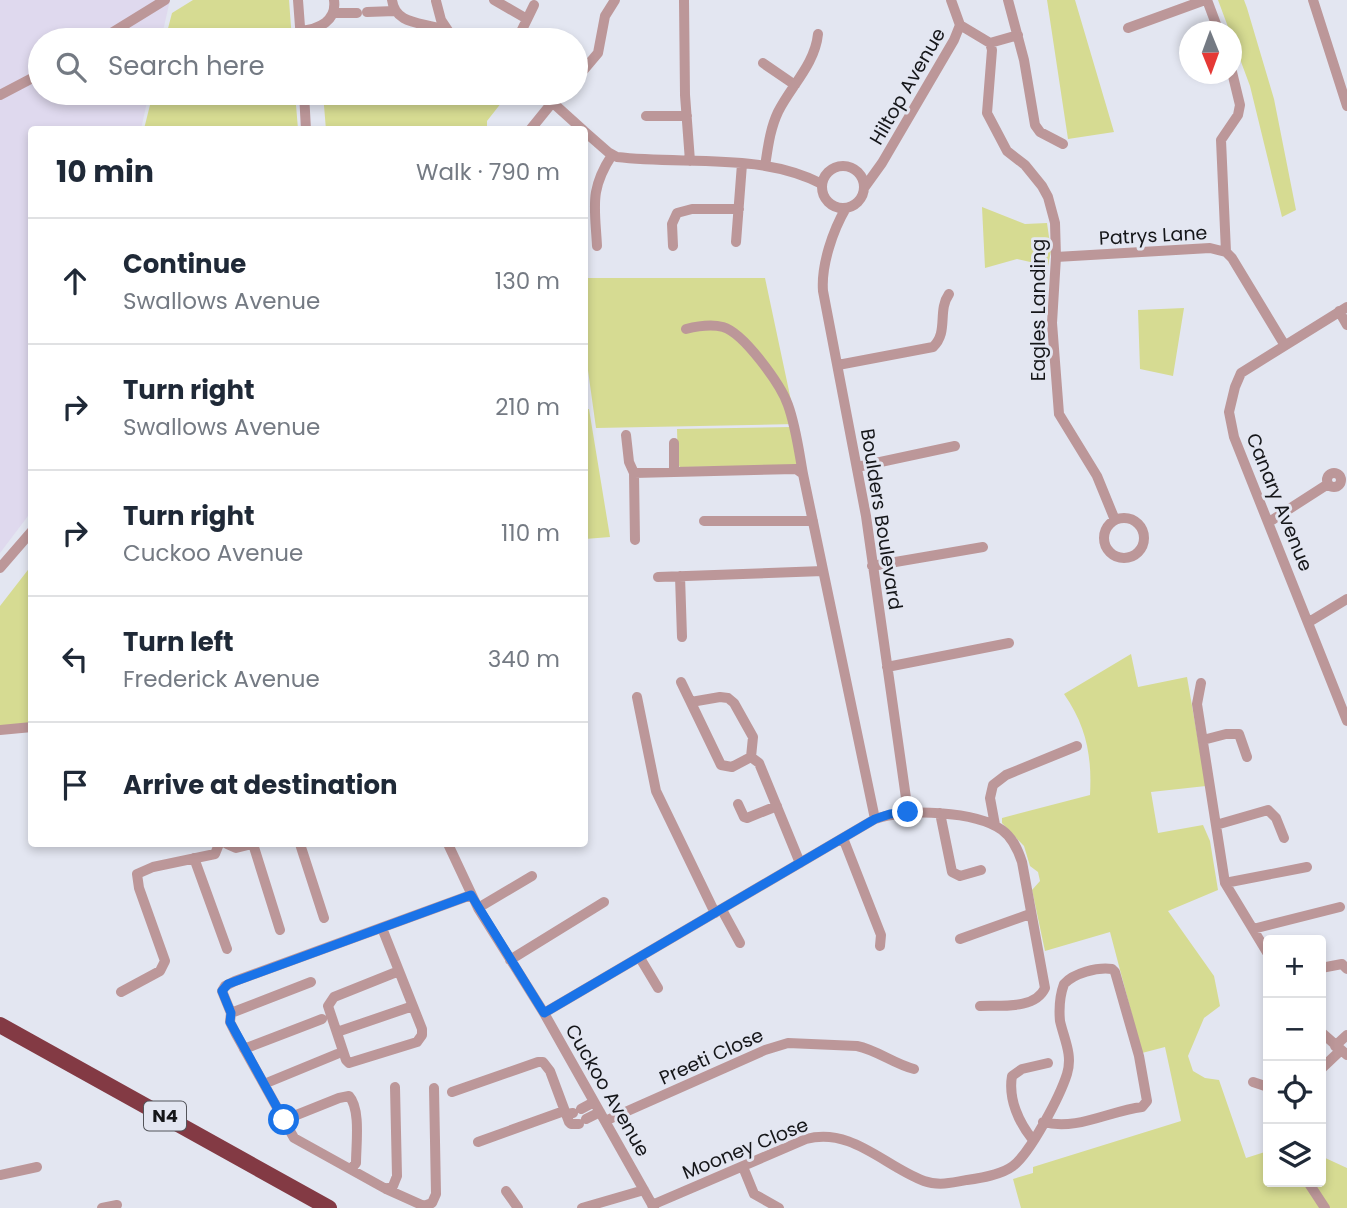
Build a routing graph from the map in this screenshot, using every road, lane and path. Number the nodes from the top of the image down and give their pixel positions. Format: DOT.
graph roads {
  1 [pos="165,0"];
  2 [pos="298,0"];
  3 [pos="334,0"];
  4 [pos="615,0"];
  5 [pos="684,0"];
  6 [pos="951,0"];
  7 [pos="1008,0"];
  8 [pos="1206,0"];
  9 [pos="1313,0"];
  10 [pos="436,1"];
  11 [pos="492,2"];
  12 [pos="534,5"];
  13 [pos="393,6"];
  14 [pos="334,13"];
  15 [pos="527,19"];
  16 [pos="1215,21"];
  17 [pos="415,22"];
  18 [pos="960,25"];
  19 [pos="120,28"];
  20 [pos="300,28"];
  21 [pos="317,28"];
  22 [pos="436,28"];
  23 [pos="445,28"];
  24 [pos="523,28"];
  25 [pos="1128,28"];
  26 [pos="818,34"];
  27 [pos="1018,35"];
  28 [pos="990,43"];
  29 [pos="763,63"];
  30 [pos="588,65"];
  31 [pos="28,80"];
  32 [pos="1234,84"];
  33 [pos="795,85"];
  34 [pos="0,95"];
  35 [pos="305,105"];
  36 [pos="550,105"];
  37 [pos="563,105"];
  38 [pos="1347,106"];
  39 [pos="646,116"];
  40 [pos="687,117"];
  41 [pos="306,126"];
  42 [pos="533,126"];
  43 [pos="581,126"];
  44 [pos="588,134"];
  45 [pos="1063,144"];
  46 [pos="612,155"];
  47 [pos="690,161"];
  48 [pos="882,163"];
  49 [pos="742,164"];
  50 [pos="765,166"];
  51 [pos="857,171"];
  52 [pos="825,179"];
  53 [pos="864,188"];
  54 [pos="832,205"];
  55 [pos="846,208"];
  56 [pos="739,209"];
  57 [pos="834,233"];
  58 [pos="736,242"];
  59 [pos="597,246"];
  60 [pos="673,246"];
  61 [pos="1226,252"];
  62 [pos="1056,257"];
  63 [pos="948,294"];
  64 [pos="1343,309"];
  65 [pos="1347,326"];
  66 [pos="686,329"];
  67 [pos="1284,344"];
  68 [pos="838,365"];
  69 [pos="626,435"];
  70 [pos="674,443"];
  71 [pos="955,446"];
  72 [pos="857,467"];
  73 [pos="674,471"];
  74 [pos="634,472"];
  75 [pos="803,474"];
  76 [pos="1328,484"];
  77 [pos="1115,520"];
  78 [pos="704,521"];
  79 [pos="813,521"];
  80 [pos="1269,522"];
  81 [pos="28,536"];
  82 [pos="635,540"];
  83 [pos="983,547"];
  84 [pos="872,566"];
  85 [pos="0,568"];
  86 [pos="823,571"];
  87 [pos="680,576"];
  88 [pos="658,577"];
  89 [pos="1347,599"];
  90 [pos="1309,622"];
  91 [pos="682,636"];
  92 [pos="1009,643"];
  93 [pos="887,667"];
  94 [pos="681,682"];
  95 [pos="1201,683"];
  96 [pos="637,697"];
  97 [pos="691,702"];
  98 [pos="1347,721"];
  99 [pos="28,727"];
  100 [pos="0,730"];
  101 [pos="1203,740"];
  102 [pos="1077,746"];
  103 [pos="751,757"];
  104 [pos="1247,757"];
  105 [pos="738,804"];
  106 [pos="777,806"];
  107 [pos="908,812"];
  108 [pos="940,813"];
  109 [pos="875,819"];
  110 [pos="995,825"];
  111 [pos="1216,825"];
  112 [pos="843,838"];
  113 [pos="1284,838"];
  114 [pos="222,847"];
  115 [pos="253,847"];
  116 [pos="301,847"];
  117 [pos="449,847"];
  118 [pos="194,858"];
  119 [pos="800,863"];
  120 [pos="1307,867"];
  121 [pos="981,870"];
  122 [pos="532,876"];
  123 [pos="1225,883"];
  124 [pos="471,895"];
  125 [pos="604,902"];
  126 [pos="1340,907"];
  127 [pos="478,908"];
  128 [pos="718,912"];
  129 [pos="1030,914"];
  130 [pos="324,918"];
  131 [pos="382,928"];
  132 [pos="1253,929"];
  133 [pos="280,930"];
  134 [pos="960,939"];
  135 [pos="740,943"];
  136 [pos="880,946"];
  137 [pos="1263,946"];
  138 [pos="227,949"];
  139 [pos="640,958"];
  140 [pos="510,960"];
  141 [pos="1326,967"];
  142 [pos="1347,970"];
  143 [pos="399,971"];
  144 [pos="311,982"];
  145 [pos="658,988"];
  146 [pos="121,992"];
  147 [pos="413,1006"];
  148 [pos="979,1006"];
  149 [pos="231,1013"];
  150 [pos="544,1013"];
  151 [pos="322,1019"];
  152 [pos="0,1025"];
  153 [pos="337,1032"];
  154 [pos="1347,1035"];
  155 [pos="0,1037"];
  156 [pos="1326,1037"];
  157 [pos="244,1049"];
  158 [pos="1341,1051"];
  159 [pos="337,1054"];
  160 [pos="1048,1063"];
  161 [pos="1326,1064"];
  162 [pos="914,1069"];
  163 [pos="92,1077"];
  164 [pos="1253,1082"];
  165 [pos="264,1084"];
  166 [pos="1263,1085"];
  167 [pos="395,1087"];
  168 [pos="433,1088"];
  169 [pos="452,1092"];
  170 [pos="600,1111"];
  171 [pos="577,1115"];
  172 [pos="284,1120"];
  173 [pos="1043,1122"];
  174 [pos="1033,1140"];
  175 [pos="478,1142"];
  176 [pos="37,1167"];
  177 [pos="743,1167"];
  178 [pos="351,1169"];
  179 [pos="0,1175"];
  180 [pos="1311,1187"];
  181 [pos="386,1189"];
  182 [pos="644,1190"];
  183 [pos="506,1191"];
  184 [pos="117,1205"];
  185 [pos="653,1207"];
  186 [pos="102,1208"];
  187 [pos="329,1208"];
  188 [pos="518,1208"];
  189 [pos="582,1208"];
  190 [pos="779,1208"];
  191 [pos="1325,1208"];
  1 -- 19 [label="street"];
  2 -- 20 [label="street"];
  3 -- 14 [label="street"];
  4 -- 30 [label="street"];
  5 -- 40 [label="street"];
  6 -- 18 [label="street"];
  7 -- 27 [label="street"];
  8 -- 16 [label="street"];
  8 -- 25 [label="street"];
  9 -- 38 [label="street"];
  10 -- 17 [label="street"];
  10 -- 23 [label="street"];
  11 -- 15 [label="street"];
  12 -- 15 [label="street"];
  13 -- 14 [label="street"];
  13 -- 17 [label="street"];
  14 -- 21 [label="street"];
  15 -- 24 [label="street"];
  17 -- 22 [label="street"];
  18 -- 28 [label="street"];
  18 -- 48 [label="street, Hiltop Avenue"];
  26 -- 33 [label="street"];
  27 -- 28 [label="street"];
  27 -- 45 [label="street"];
  28 -- 62 [label="street, Eagles Landing"];
  29 -- 33 [label="street"];
  31 -- 34 [label="street"];
  32 -- 61 [label="street"];
  33 -- 50 [label="street"];
  35 -- 41 [label="street"];
  36 -- 42 [label="street"];
  37 -- 43 [label="street"];
  39 -- 40 [label="street"];
  40 -- 47 [label="street"];
  44 -- 46 [label="street"];
  46 -- 47 [label="street, Hiltop Avenue"];
  46 -- 59 [label="street"];
  47 -- 49 [label="street, Hiltop Avenue"];
  48 -- 51 [label="street, Hiltop Avenue"];
  48 -- 53 [label="street, Hiltop Avenue"];
  49 -- 50 [label="street, Hiltop Avenue"];
  49 -- 56 [label="street"];
  50 -- 52 [label="street, Hiltop Avenue"];
  51 -- 52 [label="street, Hiltop Avenue"];
  51 -- 53 [label="street"];
  52 -- 54 [label="street"];
  53 -- 55 [label="street, Hiltop Avenue"];
  54 -- 55 [label="street"];
  54 -- 57 [label="street, Boulders Boulevard"];
  55 -- 57 [label="street, Boulders Boulevard"];
  56 -- 58 [label="street"];
  56 -- 60 [label="street"];
  57 -- 68 [label="street, Boulders Boulevard"];
  61 -- 62 [label="street, Patrys Lane"];
  61 -- 67 [label="street, Patrys Lane"];
  62 -- 77 [label="street, Eagles Landing"];
  63 -- 68 [label="street"];
  64 -- 65 [label="street"];
  64 -- 67 [label="street, Canary Avenue"];
  66 -- 75 [label="street"];
  67 -- 80 [label="street, Canary Avenue"];
  68 -- 72 [label="street, Boulders Boulevard"];
  69 -- 74 [label="street"];
  70 -- 73 [label="street"];
  71 -- 72 [label="street"];
  72 -- 84 [label="street, Boulders Boulevard"];
  73 -- 74 [label="street"];
  73 -- 75 [label="street"];
  74 -- 82 [label="street"];
  75 -- 79 [label="street"];
  76 -- 80 [label="street"];
  78 -- 79 [label="street"];
  79 -- 86 [label="street"];
  80 -- 90 [label="street, Canary Avenue"];
  81 -- 85 [label="street"];
  83 -- 84 [label="street"];
  84 -- 93 [label="street, Boulders Boulevard"];
  86 -- 87 [label="street"];
  86 -- 109 [label="street"];
  87 -- 88 [label="street"];
  87 -- 91 [label="street"];
  89 -- 90 [label="street"];
  90 -- 98 [label="street, Canary Avenue"];
  92 -- 93 [label="street"];
  93 -- 107 [label="street, Boulders Boulevard"];
  94 -- 97 [label="street"];
  95 -- 101 [label="street"];
  96 -- 128 [label="street"];
  97 -- 103 [label="street"];
  97 -- 103 [label="street"];
  99 -- 100 [label="street"];
  101 -- 104 [label="street"];
  101 -- 111 [label="street"];
  102 -- 110 [label="street"];
  103 -- 106 [label="street"];
  105 -- 106 [label="street"];
  106 -- 119 [label="street"];
  107 -- 108 [label="street"];
  107 -- 109 [label="street"];
  108 -- 110 [label="street"];
  108 -- 121 [label="street"];
  109 -- 112 [label="street"];
  110 -- 129 [label="street"];
  111 -- 113 [label="street"];
  111 -- 123 [label="street"];
  112 -- 119 [label="street"];
  112 -- 136 [label="street"];
  114 -- 118 [label="street"];
  115 -- 133 [label="street"];
  116 -- 130 [label="street"];
  117 -- 124 [label="street, Cuckoo Avenue"];
  118 -- 138 [label="street"];
  118 -- 146 [label="street"];
  119 -- 128 [label="street"];
  120 -- 123 [label="street"];
  122 -- 127 [label="street"];
  123 -- 132 [label="street"];
  124 -- 127 [label="street, Cuckoo Avenue"];
  124 -- 131 [label="street"];
  125 -- 140 [label="street"];
  126 -- 132 [label="street"];
  127 -- 140 [label="street, Cuckoo Avenue"];
  128 -- 135 [label="street"];
  128 -- 139 [label="street"];
  129 -- 134 [label="street"];
  129 -- 148 [label="street"];
  131 -- 143 [label="street"];
  131 -- 149 [label="street"];
  132 -- 137 [label="street"];
  139 -- 145 [label="street"];
  139 -- 150 [label="street"];
  140 -- 150 [label="street, Cuckoo Avenue"];
  141 -- 142 [label="street"];
  143 -- 147 [label="street"];
  143 -- 153 [label="street"];
  144 -- 149 [label="street"];
  147 -- 153 [label="street"];
  147 -- 153 [label="street"];
  149 -- 157 [label="street"];
  150 -- 170 [label="street, Cuckoo Avenue"];
  151 -- 157 [label="street"];
  152 -- 163 [label="highway, N4"];
  154 -- 158 [label="street"];
  155 -- 163 [label="highway"];
  156 -- 158 [label="street"];
  157 -- 165 [label="street"];
  158 -- 161 [label="street"];
  159 -- 165 [label="street"];
  160 -- 174 [label="street"];
  162 -- 170 [label="street, Preeti Close"];
  163 -- 187 [label="highway, N4"];
  164 -- 166 [label="street"];
  165 -- 172 [label="street"];
  167 -- 181 [label="street"];
  168 -- 181 [label="street"];
  169 -- 171 [label="street"];
  170 -- 171 [label="street, Preeti Close"];
  170 -- 182 [label="street, Cuckoo Avenue"];
  171 -- 175 [label="street, Preeti Close"];
  172 -- 178 [label="street"];
  172 -- 178 [label="street"];
  173 -- 173 [label="street, Mooney Close"];
  173 -- 174 [label="street, Mooney Close"];
  174 -- 177 [label="street, Mooney Close"];
  176 -- 179 [label="street"];
  177 -- 185 [label="street, Mooney Close"];
  177 -- 190 [label="street"];
  178 -- 181 [label="street"];
  180 -- 191 [label="street"];
  182 -- 185 [label="street, Cuckoo Avenue"];
  182 -- 189 [label="street"];
  183 -- 188 [label="street"];
  184 -- 186 [label="street"];
}
